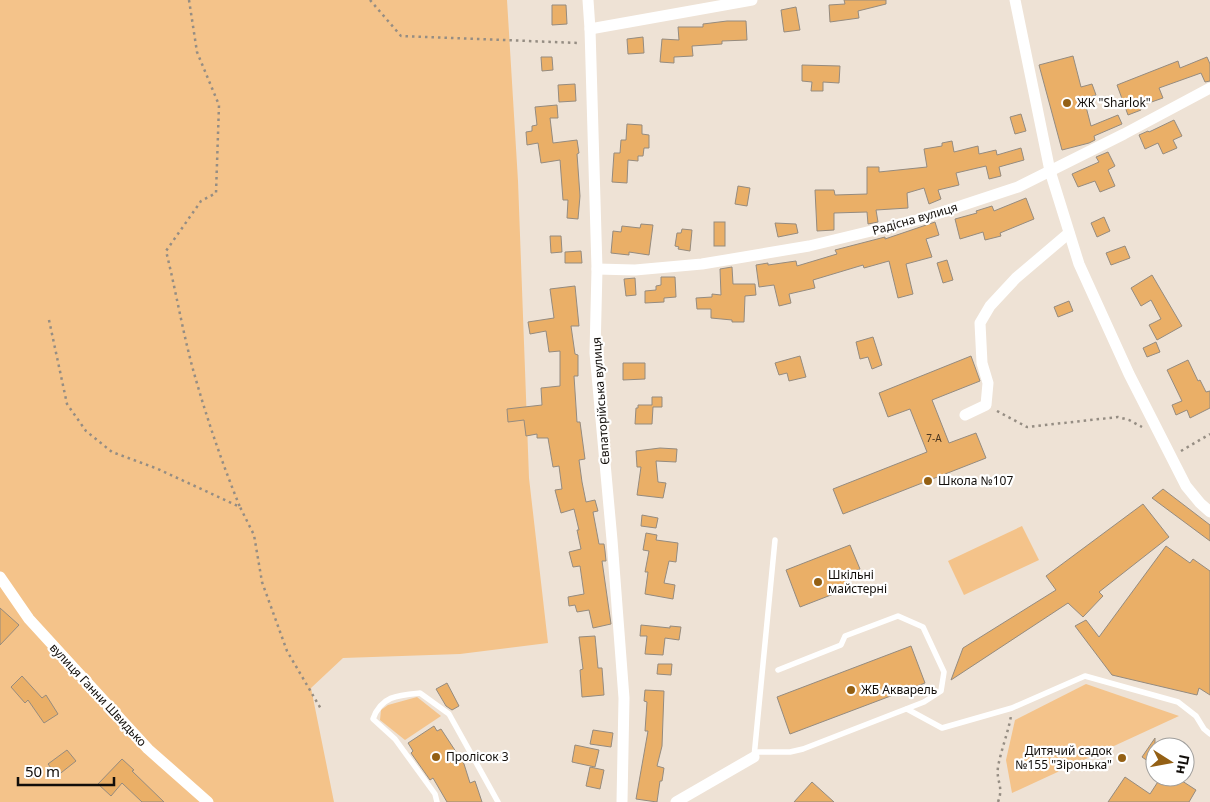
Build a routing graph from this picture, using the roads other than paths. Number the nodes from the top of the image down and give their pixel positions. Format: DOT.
graph roads {
  1 [pos="588,0"];
  2 [pos="752,0"];
  3 [pos="1015,0"];
  4 [pos="590,29"];
  5 [pos="1210,88"];
  6 [pos="1050,171"];
  7 [pos="1069,233"];
  8 [pos="597,268"];
  9 [pos="965,415"];
  10 [pos="1210,512"];
  11 [pos="775,540"];
  12 [pos="0,577"];
  13 [pos="778,670"];
  14 [pos="907,709"];
  15 [pos="1210,734"];
  16 [pos="754,757"];
  17 [pos="208,802"];
  18 [pos="437,802"];
  19 [pos="498,802"];
  20 [pos="622,802"];
  21 [pos="676,802"];
  1 -- 4 [label="street, Євпаторійська вулиця"];
  2 -- 4 [label="street"];
  3 -- 6 [label="street"];
  4 -- 8 [label="street, Євпаторійська вулиця"];
  5 -- 6 [label="street, Радісна вулиця"];
  6 -- 7 [label="street"];
  6 -- 8 [label="street, Радісна вулиця"];
  7 -- 9 [label="street"];
  7 -- 10 [label="street"];
  8 -- 20 [label="street, Євпаторійська вулиця"];
  11 -- 16 [label="lane"];
  12 -- 17 [label="street, вулиця Ганни Швидько"];
  13 -- 14 [label="lane"];
  14 -- 15 [label="lane"];
  14 -- 16 [label="lane"];
  16 -- 21 [label="street"];
  18 -- 19 [label="lane"];
}
